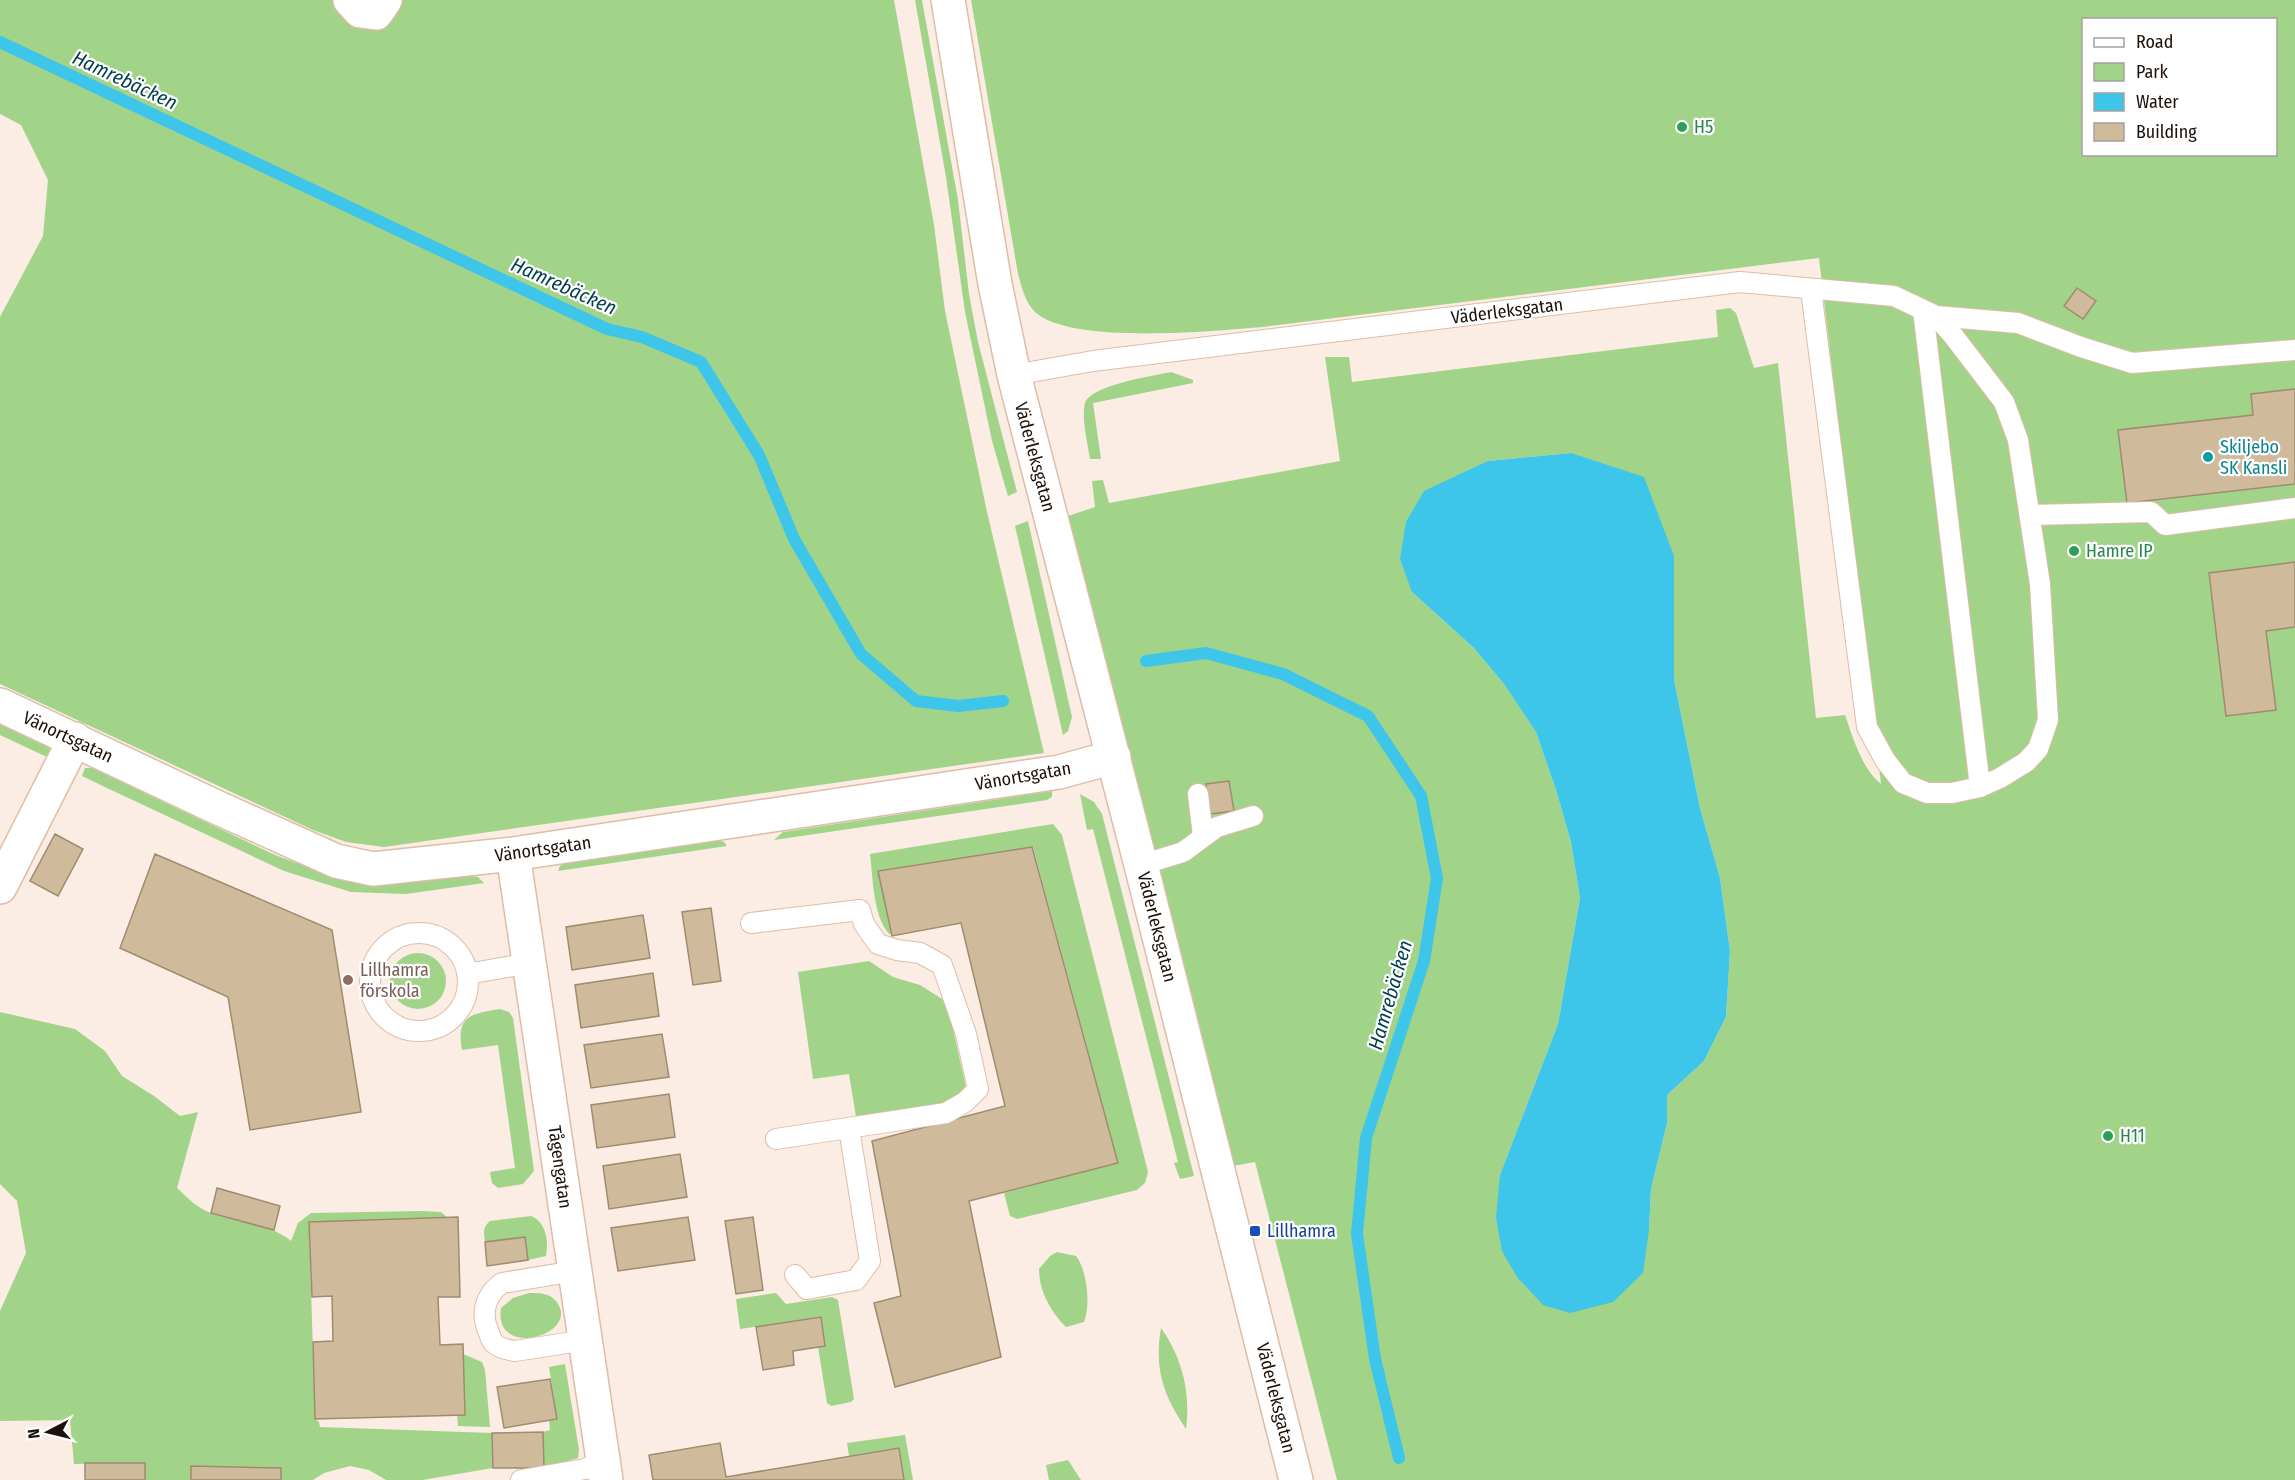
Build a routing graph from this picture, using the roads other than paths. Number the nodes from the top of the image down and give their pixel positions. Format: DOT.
graph roads {
  1 [pos="350,0"];
  2 [pos="385,0"];
  3 [pos="948,0"];
  4 [pos="1811,290"];
  5 [pos="1929,313"];
  6 [pos="2295,350"];
  7 [pos="1014,375"];
  8 [pos="2295,508"];
  9 [pos="2030,515"];
  10 [pos="0,705"];
  11 [pos="75,739"];
  12 [pos="1114,757"];
  13 [pos="1980,786"];
  14 [pos="1198,794"];
  15 [pos="1252,816"];
  16 [pos="1203,836"];
  17 [pos="513,854"];
  18 [pos="1141,865"];
  19 [pos="0,887"];
  20 [pos="751,923"];
  21 [pos="530,963"];
  22 [pos="467,974"];
  23 [pos="849,1128"];
  24 [pos="776,1139"];
  25 [pos="575,1271"];
  26 [pos="795,1275"];
  27 [pos="586,1340"];
  28 [pos="605,1471"];
  29 [pos="522,1480"];
  30 [pos="1296,1480"];
  1 -- 2 [label="street"];
  3 -- 7 [label="street, Väderleksgatan"];
  4 -- 5 [label="lane, Väderleksgatan"];
  4 -- 7 [label="lane, Väderleksgatan"];
  4 -- 13 [label="lane, Väderleksgatan"];
  5 -- 6 [label="lane"];
  5 -- 9 [label="lane, Väderleksgatan"];
  5 -- 13 [label="lane"];
  7 -- 12 [label="street, Väderleksgatan"];
  8 -- 9 [label="lane"];
  9 -- 13 [label="lane, Väderleksgatan"];
  10 -- 11 [label="street, Vänortsgatan"];
  11 -- 17 [label="street, Vänortsgatan"];
  11 -- 19 [label="street"];
  12 -- 17 [label="street, Vänortsgatan"];
  12 -- 18 [label="street, Väderleksgatan"];
  14 -- 16 [label="lane"];
  15 -- 16 [label="lane"];
  16 -- 18 [label="lane"];
  17 -- 21 [label="street, Tågengatan"];
  18 -- 30 [label="street, Väderleksgatan"];
  20 -- 23 [label="lane"];
  21 -- 22 [label="lane"];
  21 -- 25 [label="street, Tågengatan"];
  22 -- 22 [label="lane"];
  23 -- 24 [label="lane"];
  23 -- 26 [label="lane"];
  25 -- 27 [label="street, Tågengatan"];
  25 -- 27 [label="lane"];
  27 -- 28 [label="street, Tågengatan"];
  28 -- 29 [label="lane"];
}
